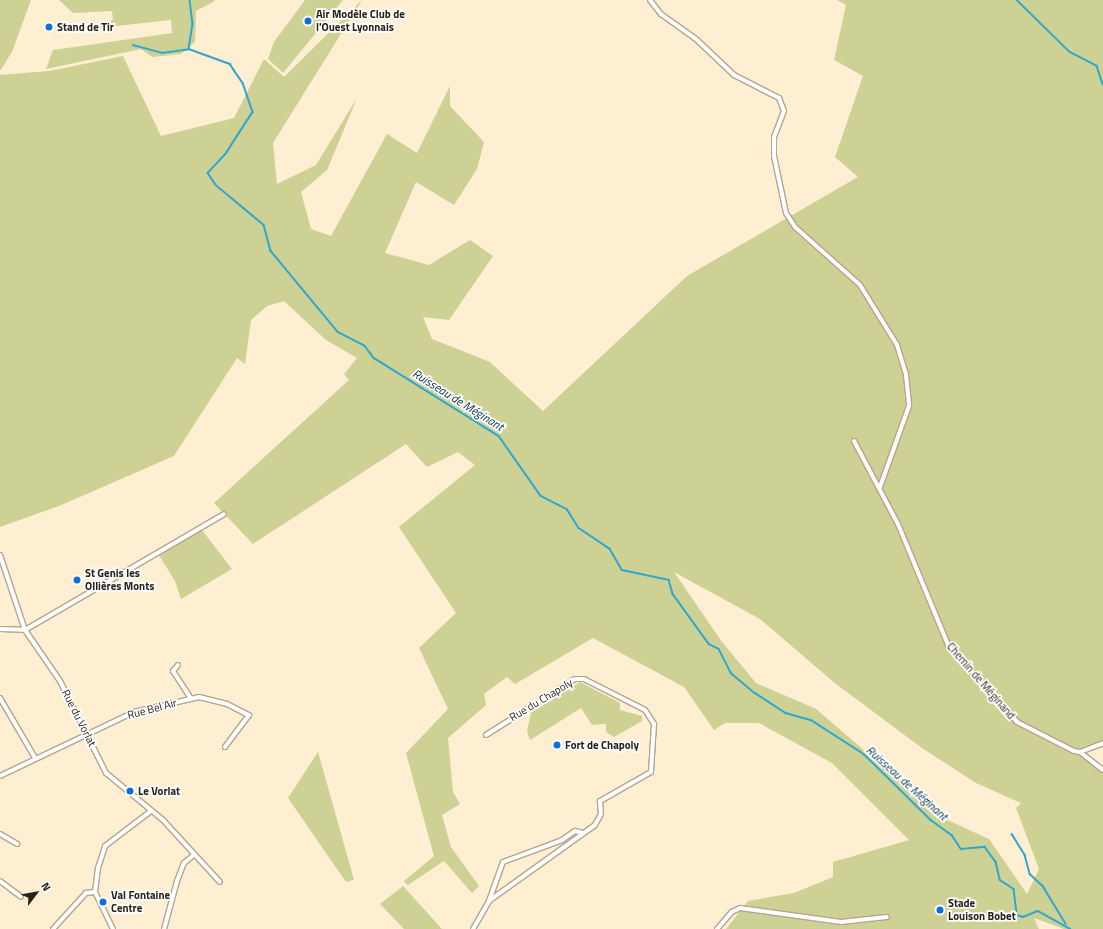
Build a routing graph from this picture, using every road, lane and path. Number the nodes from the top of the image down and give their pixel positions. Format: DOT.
graph roads {
  1 [pos="650,0"];
  2 [pos="854,441"];
  3 [pos="880,487"];
  4 [pos="224,514"];
  5 [pos="0,555"];
  6 [pos="0,629"];
  7 [pos="25,630"];
  8 [pos="178,666"];
  9 [pos="0,698"];
  10 [pos="191,699"];
  11 [pos="88,733"];
  12 [pos="486,735"];
  13 [pos="1103,743"];
  14 [pos="225,747"];
  15 [pos="1080,752"];
  16 [pos="35,758"];
  17 [pos="1103,770"];
  18 [pos="0,776"];
  19 [pos="151,811"];
  20 [pos="583,833"];
  21 [pos="0,834"];
  22 [pos="18,844"];
  23 [pos="194,855"];
  24 [pos="0,881"];
  25 [pos="220,882"];
  26 [pos="95,892"];
  27 [pos="21,897"];
  28 [pos="489,901"];
  29 [pos="887,917"];
  30 [pos="53,929"];
  31 [pos="113,929"];
  32 [pos="164,929"];
  33 [pos="473,929"];
  34 [pos="717,929"];
  1 -- 3 [label="street"];
  2 -- 3 [label="street, Chemin de Méginand"];
  3 -- 15 [label="street, Chemin de Méginand"];
  4 -- 7 [label="street"];
  5 -- 7 [label="street, Rue du Vorlat"];
  6 -- 7 [label="street"];
  7 -- 11 [label="street, Rue du Vorlat"];
  8 -- 10 [label="street"];
  9 -- 16 [label="street"];
  10 -- 11 [label="street, Rue Bel Air"];
  10 -- 14 [label="street, Rue Bel Air"];
  11 -- 16 [label="street, Rue Bel Air"];
  11 -- 19 [label="street, Rue du Vorlat"];
  12 -- 20 [label="street, Rue du Chapoly"];
  13 -- 15 [label="street"];
  15 -- 17 [label="street, Chemin de Méginand"];
  16 -- 18 [label="street, Rue Bel Air"];
  19 -- 23 [label="street, Rue du Vorlat"];
  19 -- 26 [label="street"];
  20 -- 28 [label="street, Rue du Chapoly"];
  20 -- 28 [label="street, Rue du Chapoly"];
  21 -- 22 [label="street"];
  23 -- 25 [label="street, Rue du Vorlat"];
  23 -- 32 [label="street"];
  24 -- 27 [label="street"];
  26 -- 30 [label="street"];
  26 -- 31 [label="street"];
  28 -- 33 [label="street, Rue du Chapoly"];
  29 -- 34 [label="street"];
}
